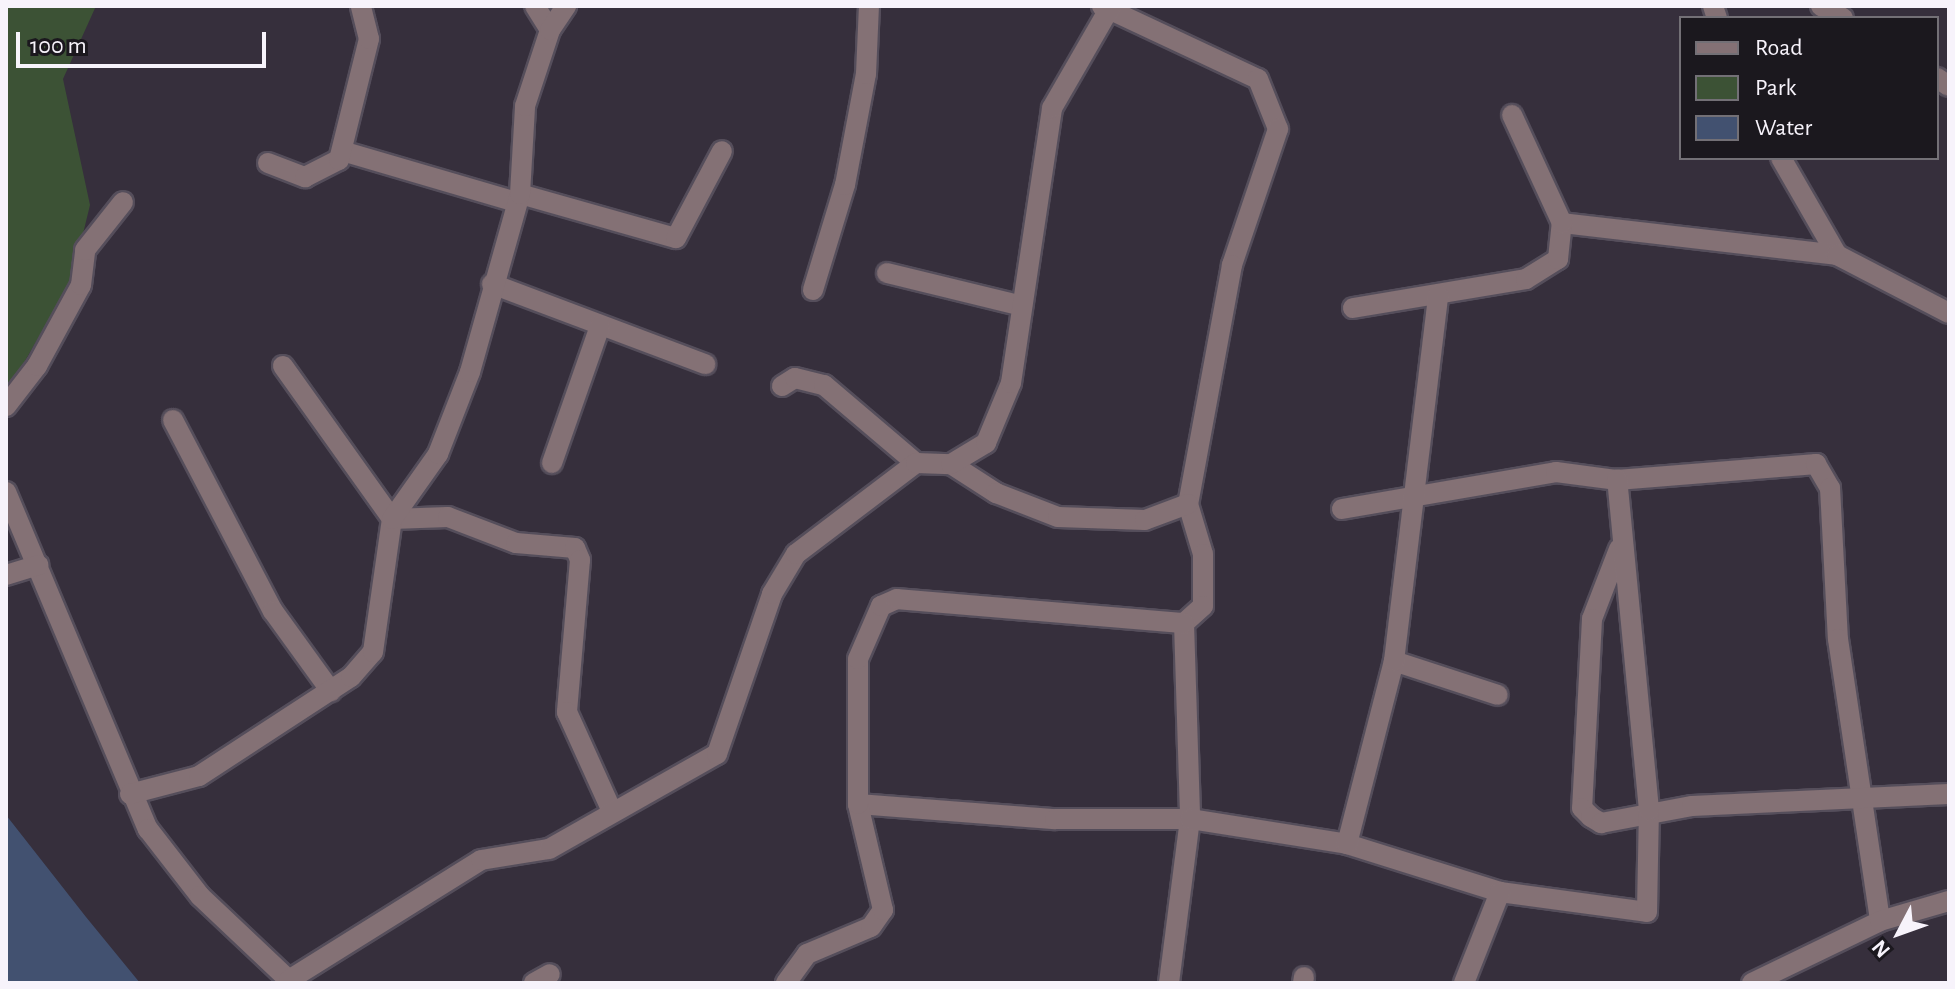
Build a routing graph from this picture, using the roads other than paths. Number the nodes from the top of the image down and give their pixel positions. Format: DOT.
graph roads {
  1 [pos="361,6"];
  2 [pos="535,6"];
  3 [pos="566,6"];
  4 [pos="869,6"];
  5 [pos="1107,7"];
  6 [pos="550,30"];
  7 [pos="1512,115"];
  8 [pos="342,151"];
  9 [pos="722,151"];
  10 [pos="1782,160"];
  11 [pos="268,163"];
  12 [pos="518,198"];
  13 [pos="123,202"];
  14 [pos="1562,223"];
  15 [pos="1837,255"];
  16 [pos="887,273"];
  17 [pos="492,284"];
  18 [pos="813,290"];
  19 [pos="1438,295"];
  20 [pos="1022,306"];
  21 [pos="1353,308"];
  22 [pos="1949,313"];
  23 [pos="600,326"];
  24 [pos="705,364"];
  25 [pos="283,366"];
  26 [pos="782,386"];
  27 [pos="6,406"];
  28 [pos="173,420"];
  29 [pos="552,463"];
  30 [pos="916,463"];
  31 [pos="951,464"];
  32 [pos="1617,480"];
  33 [pos="6,492"];
  34 [pos="1411,493"];
  35 [pos="1188,504"];
  36 [pos="1342,509"];
  37 [pos="392,519"];
  38 [pos="1620,546"];
  39 [pos="39,565"];
  40 [pos="6,575"];
  41 [pos="1184,623"];
  42 [pos="1394,661"];
  43 [pos="331,691"];
  44 [pos="1498,695"];
  45 [pos="130,794"];
  46 [pos="1949,794"];
  47 [pos="1861,801"];
  48 [pos="858,804"];
  49 [pos="1649,810"];
  50 [pos="612,811"];
  51 [pos="1190,819"];
  52 [pos="1347,844"];
  53 [pos="1500,892"];
  54 [pos="1949,901"];
  55 [pos="1880,921"];
  56 [pos="291,982"];
  57 [pos="786,983"];
  58 [pos="1169,983"];
  59 [pos="1464,983"];
  60 [pos="1752,983"];
  1 -- 8 [label="street"];
  2 -- 6 [label="street"];
  3 -- 6 [label="street"];
  4 -- 18 [label="street"];
  5 -- 20 [label="street"];
  5 -- 35 [label="street"];
  6 -- 12 [label="street"];
  7 -- 14 [label="street"];
  8 -- 11 [label="street"];
  8 -- 12 [label="street"];
  9 -- 12 [label="street"];
  10 -- 15 [label="street"];
  12 -- 17 [label="street"];
  13 -- 27 [label="street"];
  14 -- 15 [label="street"];
  14 -- 19 [label="street"];
  15 -- 22 [label="street"];
  16 -- 20 [label="street"];
  17 -- 23 [label="street"];
  17 -- 37 [label="street"];
  19 -- 21 [label="street"];
  19 -- 34 [label="street"];
  20 -- 31 [label="street"];
  23 -- 24 [label="street"];
  23 -- 29 [label="street"];
  25 -- 37 [label="street"];
  26 -- 30 [label="street"];
  28 -- 43 [label="street"];
  30 -- 31 [label="street"];
  30 -- 50 [label="street"];
  31 -- 35 [label="street"];
  32 -- 34 [label="street"];
  32 -- 38 [label="street"];
  32 -- 47 [label="street"];
  33 -- 39 [label="street"];
  34 -- 36 [label="street"];
  34 -- 42 [label="street"];
  35 -- 41 [label="street"];
  37 -- 43 [label="street"];
  37 -- 50 [label="street"];
  38 -- 49 [label="street"];
  38 -- 49 [label="street"];
  39 -- 40 [label="street"];
  39 -- 45 [label="street"];
  41 -- 48 [label="street"];
  41 -- 51 [label="street"];
  42 -- 44 [label="street"];
  42 -- 52 [label="street"];
  43 -- 45 [label="street"];
  45 -- 56 [label="street"];
  46 -- 47 [label="street"];
  47 -- 49 [label="street"];
  47 -- 55 [label="street"];
  48 -- 51 [label="street"];
  48 -- 57 [label="street"];
  49 -- 53 [label="street"];
  50 -- 56 [label="street"];
  51 -- 52 [label="street"];
  51 -- 58 [label="street"];
  52 -- 53 [label="street"];
  53 -- 59 [label="street"];
  54 -- 55 [label="street"];
  55 -- 60 [label="street"];
}
